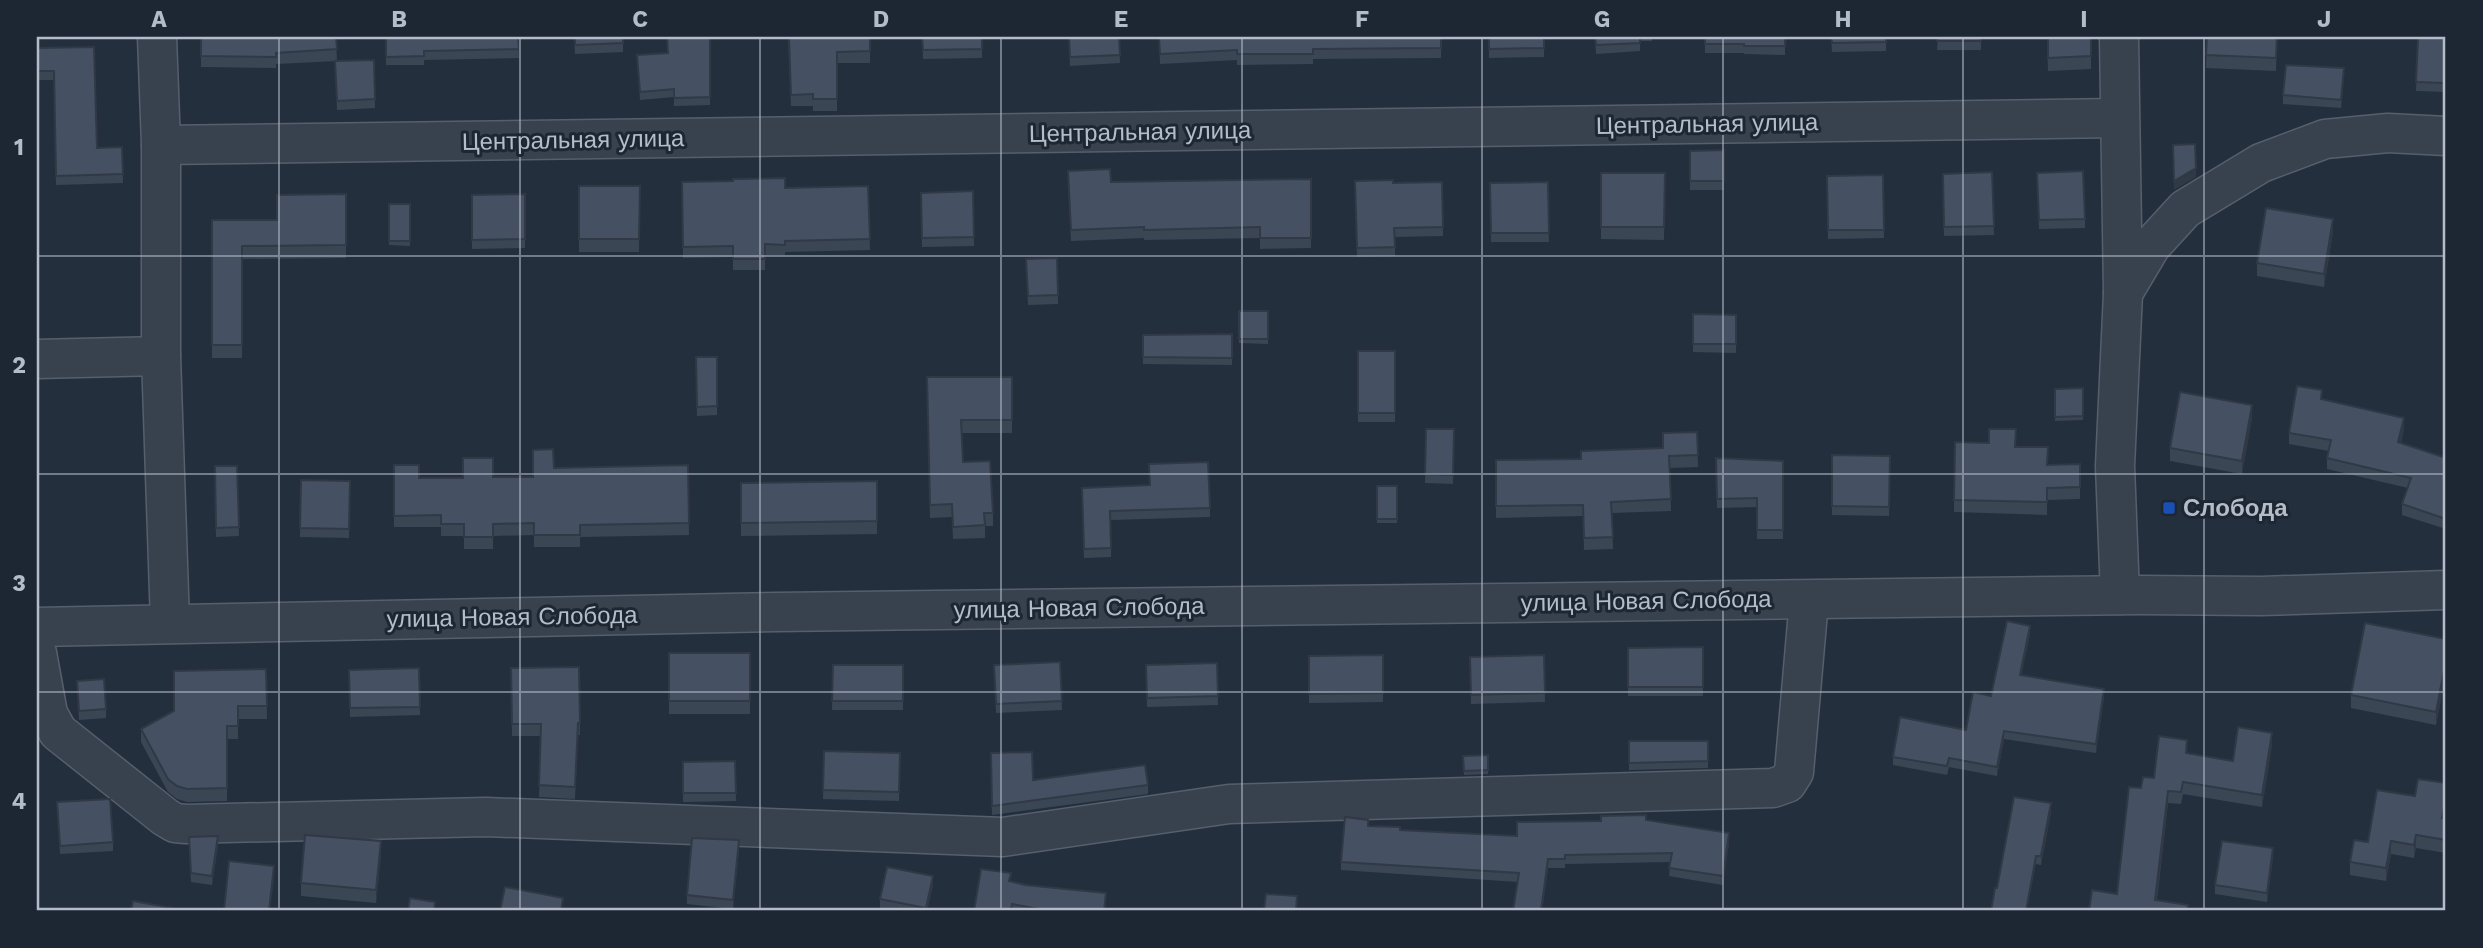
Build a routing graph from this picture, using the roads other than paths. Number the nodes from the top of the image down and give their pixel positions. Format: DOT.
graph roads {
  1 [pos="158,37"];
  2 [pos="2119,37"];
  3 [pos="2119,118"];
  4 [pos="2446,136"];
  5 [pos="162,145"];
  6 [pos="2123,293"];
  7 [pos="161,356"];
  8 [pos="37,359"];
  9 [pos="2446,590"];
  10 [pos="2120,595"];
  11 [pos="1809,600"];
  12 [pos="170,623"];
  13 [pos="37,626"];
  14 [pos="37,653"];
  1 -- 5 [label="street"];
  2 -- 3 [label="street"];
  3 -- 5 [label="street, Центральная улица"];
  3 -- 6 [label="street"];
  4 -- 6 [label="street"];
  5 -- 7 [label="street"];
  6 -- 10 [label="street"];
  7 -- 8 [label="street"];
  7 -- 12 [label="street"];
  9 -- 10 [label="street, улица Новая Слобода"];
  10 -- 11 [label="street, улица Новая Слобода"];
  11 -- 12 [label="street, улица Новая Слобода"];
  11 -- 14 [label="street"];
  12 -- 13 [label="street, улица Новая Слобода"];
}
